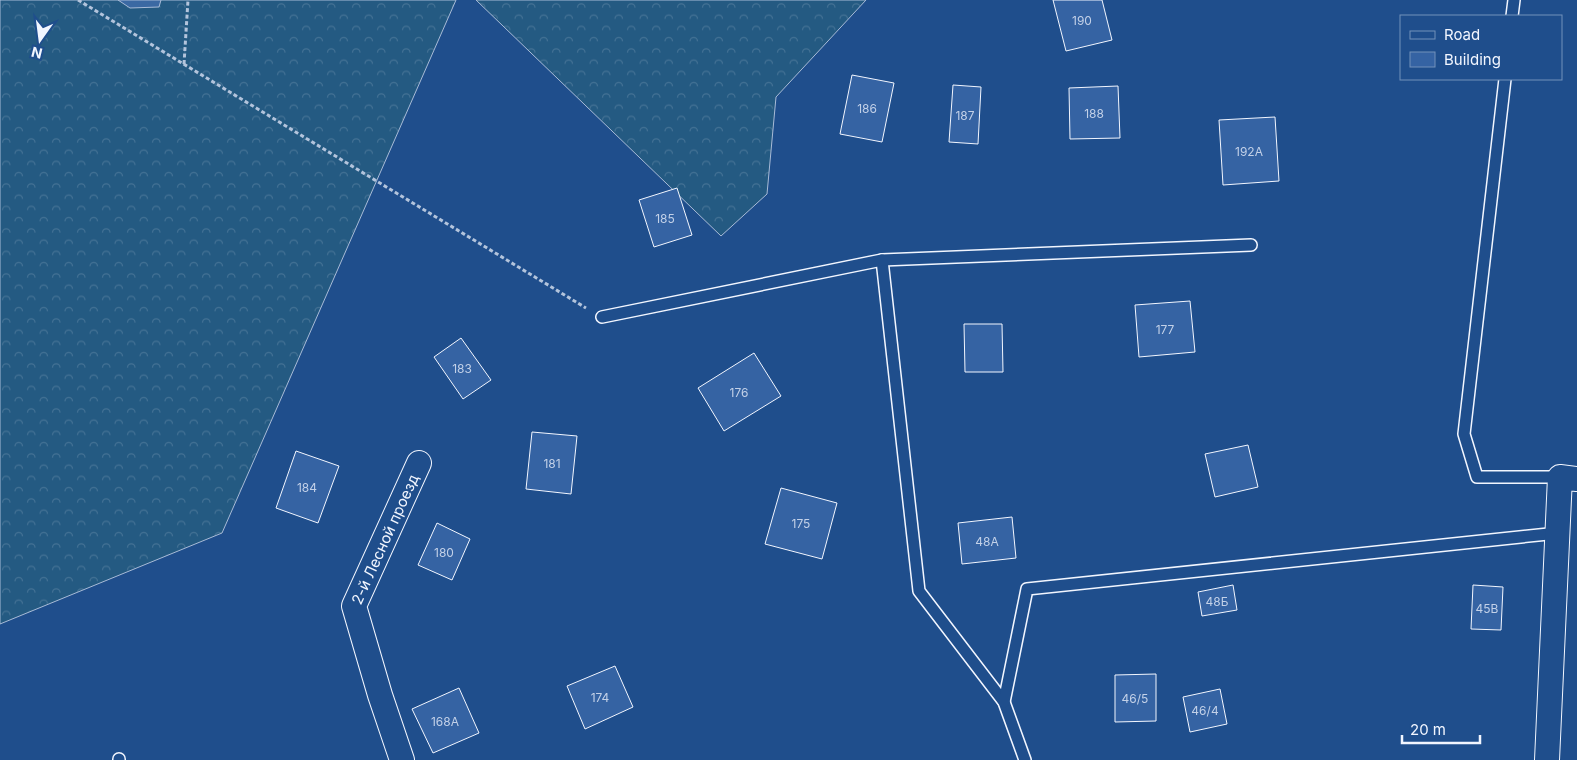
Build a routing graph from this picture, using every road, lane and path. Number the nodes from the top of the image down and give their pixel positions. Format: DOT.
graph roads {
  1 [pos="78,0"];
  2 [pos="188,0"];
  3 [pos="1514,0"];
  4 [pos="1512,15"];
  5 [pos="184,64"];
  6 [pos="1505,80"];
  7 [pos="1250,245"];
  8 [pos="882,260"];
  9 [pos="602,317"];
  10 [pos="419,463"];
  11 [pos="1569,478"];
  12 [pos="1558,533"];
  13 [pos="1004,702"];
  14 [pos="402,760"];
  15 [pos="1025,760"];
  16 [pos="1546,760"];
  1 -- 5 [label="path"];
  2 -- 5 [label="path"];
  3 -- 4 [label="lane"];
  5 -- 9 [label="path"];
  6 -- 11 [label="lane"];
  7 -- 8 [label="lane"];
  8 -- 9 [label="lane"];
  8 -- 13 [label="lane"];
  10 -- 14 [label="street, 2-й Лесной проезд"];
  11 -- 12 [label="street"];
  12 -- 13 [label="lane"];
  12 -- 16 [label="street"];
  13 -- 15 [label="lane"];
}
